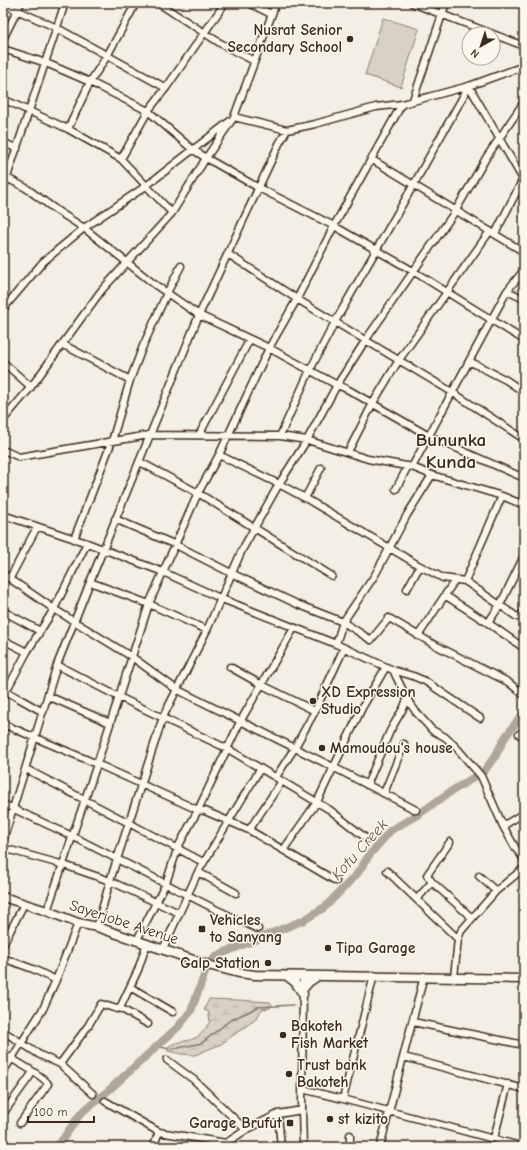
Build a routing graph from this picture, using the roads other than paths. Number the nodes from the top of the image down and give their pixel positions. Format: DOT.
graph roads {
  1 [pos="21,3"];
  2 [pos="65,3"];
  3 [pos="136,3"];
  4 [pos="158,3"];
  5 [pos="225,3"];
  6 [pos="250,3"];
  7 [pos="276,3"];
  8 [pos="412,3"];
  9 [pos="446,3"];
  10 [pos="3,4"];
  11 [pos="18,11"];
  12 [pos="271,14"];
  13 [pos="442,14"];
  14 [pos="57,28"];
  15 [pos="204,33"];
  16 [pos="3,39"];
  17 [pos="524,46"];
  18 [pos="3,49"];
  19 [pos="107,56"];
  20 [pos="254,61"];
  21 [pos="46,63"];
  22 [pos="524,66"];
  23 [pos="90,82"];
  24 [pos="469,86"];
  25 [pos="166,88"];
  26 [pos="3,99"];
  27 [pos="413,100"];
  28 [pos="524,102"];
  29 [pos="402,104"];
  30 [pos="148,111"];
  31 [pos="30,112"];
  32 [pos="234,117"];
  33 [pos="68,129"];
  34 [pos="287,130"];
  35 [pos="499,139"];
  36 [pos="3,142"];
  37 [pos="17,149"];
  38 [pos="192,149"];
  39 [pos="206,158"];
  40 [pos="122,159"];
  41 [pos="371,159"];
  42 [pos="5,177"];
  43 [pos="524,179"];
  44 [pos="414,184"];
  45 [pos="146,186"];
  46 [pos="259,188"];
  47 [pos="3,190"];
  48 [pos="456,210"];
  49 [pos="172,213"];
  50 [pos="334,226"];
  51 [pos="84,228"];
  52 [pos="493,233"];
  53 [pos="376,251"];
  54 [pos="524,252"];
  55 [pos="228,254"];
  56 [pos="127,263"];
  57 [pos="181,266"];
  58 [pos="524,270"];
  59 [pos="413,271"];
  60 [pos="508,291"];
  61 [pos="167,293"];
  62 [pos="447,293"];
  63 [pos="297,299"];
  64 [pos="524,299"];
  65 [pos="3,309"];
  66 [pos="199,315"];
  67 [pos="491,320"];
  68 [pos="335,322"];
  69 [pos="250,339"];
  70 [pos="365,340"];
  71 [pos="524,340"];
  72 [pos="62,344"];
  73 [pos="269,348"];
  74 [pos="398,360"];
  75 [pos="469,361"];
  76 [pos="3,362"];
  77 [pos="310,370"];
  78 [pos="130,380"];
  79 [pos="337,385"];
  80 [pos="31,387"];
  81 [pos="452,392"];
  82 [pos="524,392"];
  83 [pos="373,403"];
  84 [pos="3,420"];
  85 [pos="149,435"];
  86 [pos="199,435"];
  87 [pos="229,435"];
  88 [pos="280,436"];
  89 [pos="429,436"];
  90 [pos="524,439"];
  91 [pos="307,440"];
  92 [pos="112,441"];
  93 [pos="3,450"];
  94 [pos="348,452"];
  95 [pos="220,456"];
  96 [pos="140,462"];
  97 [pos="410,466"];
  98 [pos="321,468"];
  99 [pos="432,475"];
  100 [pos="524,478"];
  101 [pos="279,484"];
  102 [pos="396,489"];
  103 [pos="198,493"];
  104 [pos="502,496"];
  105 [pos="305,498"];
  106 [pos="524,505"];
  107 [pos="3,515"];
  108 [pos="115,520"];
  109 [pos="37,527"];
  110 [pos="254,528"];
  111 [pos="74,539"];
  112 [pos="87,543"];
  113 [pos="176,545"];
  114 [pos="390,548"];
  115 [pos="103,550"];
  116 [pos="524,556"];
  117 [pos="420,566"];
  118 [pos="163,572"];
  119 [pos="231,573"];
  120 [pos="3,574"];
  121 [pos="332,576"];
  122 [pos="10,578"];
  123 [pos="455,580"];
  124 [pos="465,581"];
  125 [pos="90,582"];
  126 [pos="407,589"];
  127 [pos="446,596"];
  128 [pos="222,599"];
  129 [pos="149,604"];
  130 [pos="500,605"];
  131 [pos="54,609"];
  132 [pos="3,611"];
  133 [pos="524,611"];
  134 [pos="75,622"];
  135 [pos="344,622"];
  136 [pos="488,622"];
  137 [pos="294,628"];
  138 [pos="207,630"];
  139 [pos="40,631"];
  140 [pos="418,636"];
  141 [pos="3,640"];
  142 [pos="336,644"];
  143 [pos="344,648"];
  144 [pos="524,648"];
  145 [pos="27,652"];
  146 [pos="132,657"];
  147 [pos="57,665"];
  148 [pos="230,667"];
  149 [pos="386,667"];
  150 [pos="393,670"];
  151 [pos="262,685"];
  152 [pos="176,689"];
  153 [pos="5,690"];
  154 [pos="524,695"];
  155 [pos="48,696"];
  156 [pos="3,697"];
  157 [pos="119,697"];
  158 [pos="407,699"];
  159 [pos="315,711"];
  160 [pos="43,712"];
  161 [pos="163,717"];
  162 [pos="480,718"];
  163 [pos="240,722"];
  164 [pos="110,723"];
  165 [pos="3,724"];
  166 [pos="35,738"];
  167 [pos="404,744"];
  168 [pos="228,749"];
  169 [pos="294,749"];
  170 [pos="97,764"];
  171 [pos="335,768"];
  172 [pos="26,769"];
  173 [pos="260,769"];
  174 [pos="276,777"];
  175 [pos="282,781"];
  176 [pos="141,784"];
  177 [pos="367,785"];
  178 [pos="384,793"];
  179 [pos="84,800"];
  180 [pos="317,802"];
  181 [pos="3,804"];
  182 [pos="13,809"];
  183 [pos="198,810"];
  184 [pos="416,810"];
  185 [pos="524,813"];
  186 [pos="228,822"];
  187 [pos="128,823"];
  188 [pos="504,826"];
  189 [pos="249,830"];
  190 [pos="72,836"];
  191 [pos="367,839"];
  192 [pos="3,841"];
  193 [pos="450,842"];
  194 [pos="3,848"];
  195 [pos="178,848"];
  196 [pos="284,849"];
  197 [pos="524,858"];
  198 [pos="117,859"];
  199 [pos="204,862"];
  200 [pos="64,866"];
  201 [pos="524,868"];
  202 [pos="388,871"];
  203 [pos="198,872"];
  204 [pos="479,876"];
  205 [pos="110,881"];
  206 [pos="336,881"];
  207 [pos="432,882"];
  208 [pos="166,883"];
  209 [pos="496,891"];
  210 [pos="236,893"];
  211 [pos="188,894"];
  212 [pos="3,897"];
  213 [pos="417,899"];
  214 [pos="157,903"];
  215 [pos="24,904"];
  216 [pos="48,911"];
  217 [pos="179,913"];
  218 [pos="472,918"];
  219 [pos="78,923"];
  220 [pos="97,927"];
  221 [pos="258,929"];
  222 [pos="458,939"];
  223 [pos="137,940"];
  224 [pos="147,943"];
  225 [pos="3,945"];
  226 [pos="163,949"];
  227 [pos="3,958"];
  228 [pos="286,976"];
  229 [pos="303,976"];
  230 [pos="318,976"];
  231 [pos="374,976"];
  232 [pos="424,976"];
  233 [pos="454,977"];
  234 [pos="524,979"];
  235 [pos="56,980"];
  236 [pos="130,987"];
  237 [pos="303,991"];
  238 [pos="120,1008"];
  239 [pos="173,1012"];
  240 [pos="413,1022"];
  241 [pos="148,1024"];
  242 [pos="3,1031"];
  243 [pos="20,1043"];
  244 [pos="524,1045"];
  245 [pos="3,1054"];
  246 [pos="404,1057"];
  247 [pos="12,1058"];
  248 [pos="167,1060"];
  249 [pos="60,1064"];
  250 [pos="3,1072"];
  251 [pos="33,1072"];
  252 [pos="508,1084"];
  253 [pos="302,1089"];
  254 [pos="524,1089"];
  255 [pos="93,1094"];
  256 [pos="343,1099"];
  257 [pos="105,1101"];
  258 [pos="302,1110"];
  259 [pos="5,1111"];
  260 [pos="389,1111"];
  261 [pos="278,1114"];
  262 [pos="20,1123"];
  263 [pos="246,1130"];
  264 [pos="159,1132"];
  265 [pos="350,1135"];
  266 [pos="494,1138"];
  267 [pos="211,1140"];
  268 [pos="153,1147"];
  269 [pos="207,1147"];
  270 [pos="281,1147"];
  271 [pos="303,1147"];
  272 [pos="350,1147"];
  273 [pos="380,1147"];
  274 [pos="524,1147"];
  1 -- 11 [label="street"];
  2 -- 14 [label="street"];
  3 -- 19 [label="street"];
  4 -- 15 [label="street"];
  5 -- 15 [label="street"];
  6 -- 12 [label="street"];
  7 -- 12 [label="street"];
  8 -- 13 [label="street"];
  9 -- 13 [label="street"];
  10 -- 11 [label="street"];
  11 -- 14 [label="street"];
  11 -- 16 [label="street"];
  12 -- 20 [label="street"];
  13 -- 17 [label="street"];
  13 -- 27 [label="street"];
  14 -- 19 [label="street"];
  14 -- 21 [label="street"];
  15 -- 20 [label="street"];
  15 -- 25 [label="street"];
  18 -- 21 [label="street"];
  19 -- 23 [label="street"];
  19 -- 25 [label="street"];
  20 -- 32 [label="street"];
  21 -- 23 [label="street"];
  21 -- 31 [label="street"];
  22 -- 24 [label="street"];
  23 -- 30 [label="street"];
  23 -- 33 [label="street"];
  24 -- 27 [label="street"];
  24 -- 35 [label="street"];
  24 -- 44 [label="street"];
  25 -- 30 [label="street"];
  26 -- 31 [label="street"];
  27 -- 29 [label="street"];
  28 -- 35 [label="street"];
  29 -- 34 [label="street"];
  29 -- 41 [label="street"];
  30 -- 38 [label="street"];
  30 -- 40 [label="street"];
  31 -- 33 [label="street"];
  31 -- 37 [label="street"];
  32 -- 34 [label="street"];
  32 -- 38 [label="street"];
  32 -- 39 [label="street"];
  33 -- 40 [label="street"];
  34 -- 46 [label="street"];
  35 -- 43 [label="street"];
  35 -- 48 [label="street"];
  36 -- 37 [label="street"];
  37 -- 42 [label="street"];
  38 -- 39 [label="street"];
  38 -- 45 [label="street"];
  39 -- 46 [label="street"];
  39 -- 49 [label="street"];
  40 -- 45 [label="street"];
  41 -- 44 [label="street"];
  41 -- 50 [label="street"];
  42 -- 47 [label="street"];
  42 -- 51 [label="street"];
  43 -- 52 [label="street"];
  44 -- 48 [label="street"];
  44 -- 53 [label="street"];
  45 -- 49 [label="street"];
  45 -- 51 [label="street"];
  46 -- 50 [label="street"];
  46 -- 55 [label="street"];
  48 -- 52 [label="street"];
  48 -- 59 [label="street"];
  49 -- 56 [label="street"];
  50 -- 53 [label="street"];
  50 -- 63 [label="street"];
  51 -- 56 [label="street"];
  51 -- 65 [label="street"];
  52 -- 54 [label="street"];
  52 -- 62 [label="street"];
  53 -- 59 [label="street"];
  53 -- 68 [label="street"];
  55 -- 63 [label="street"];
  55 -- 66 [label="street"];
  56 -- 61 [label="street"];
  56 -- 72 [label="street"];
  57 -- 61 [label="street"];
  58 -- 60 [label="street"];
  59 -- 62 [label="street"];
  59 -- 70 [label="street"];
  60 -- 64 [label="street"];
  60 -- 67 [label="street"];
  61 -- 66 [label="street"];
  61 -- 78 [label="street"];
  62 -- 67 [label="street"];
  62 -- 74 [label="street"];
  63 -- 68 [label="street"];
  63 -- 73 [label="street"];
  66 -- 69 [label="street"];
  66 -- 85 [label="street"];
  67 -- 71 [label="street"];
  67 -- 75 [label="street"];
  68 -- 70 [label="street"];
  68 -- 77 [label="street"];
  69 -- 73 [label="street"];
  69 -- 86 [label="street"];
  70 -- 74 [label="street"];
  70 -- 79 [label="street"];
  72 -- 78 [label="street"];
  72 -- 80 [label="street"];
  73 -- 77 [label="street"];
  73 -- 87 [label="street"];
  74 -- 81 [label="street"];
  74 -- 83 [label="street"];
  75 -- 81 [label="street"];
  75 -- 82 [label="street"];
  76 -- 80 [label="street"];
  77 -- 79 [label="street"];
  77 -- 88 [label="street"];
  78 -- 92 [label="street"];
  79 -- 83 [label="street"];
  79 -- 91 [label="street"];
  80 -- 84 [label="street"];
  81 -- 89 [label="street"];
  81 -- 90 [label="street"];
  83 -- 89 [label="street"];
  83 -- 94 [label="street"];
  85 -- 86 [label="street"];
  85 -- 92 [label="street"];
  85 -- 96 [label="street"];
  86 -- 87 [label="street"];
  87 -- 88 [label="street"];
  87 -- 95 [label="street"];
  88 -- 91 [label="street"];
  89 -- 97 [label="street"];
  89 -- 100 [label="street"];
  91 -- 94 [label="street"];
  91 -- 101 [label="street"];
  92 -- 93 [label="street"];
  92 -- 111 [label="street"];
  94 -- 97 [label="street"];
  95 -- 101 [label="street"];
  95 -- 103 [label="street"];
  96 -- 103 [label="street"];
  96 -- 108 [label="street"];
  97 -- 99 [label="street"];
  97 -- 102 [label="street"];
  98 -- 105 [label="street"];
  99 -- 104 [label="street"];
  99 -- 114 [label="street"];
  101 -- 105 [label="street"];
  101 -- 110 [label="street"];
  103 -- 110 [label="street"];
  103 -- 113 [label="street"];
  104 -- 106 [label="street"];
  104 -- 124 [label="street"];
  105 -- 114 [label="street"];
  107 -- 109 [label="street"];
  108 -- 113 [label="street"];
  108 -- 115 [label="street"];
  109 -- 111 [label="street"];
  109 -- 122 [label="street"];
  110 -- 119 [label="street"];
  110 -- 121 [label="street"];
  111 -- 112 [label="street"];
  112 -- 115 [label="street"];
  112 -- 131 [label="street"];
  113 -- 118 [label="street"];
  113 -- 119 [label="street"];
  114 -- 117 [label="street"];
  114 -- 135 [label="street"];
  115 -- 118 [label="street"];
  115 -- 125 [label="street"];
  116 -- 130 [label="street"];
  117 -- 123 [label="street"];
  117 -- 126 [label="street"];
  118 -- 128 [label="street"];
  118 -- 129 [label="street"];
  119 -- 128 [label="street"];
  119 -- 135 [label="street"];
  120 -- 122 [label="street"];
  122 -- 131 [label="street"];
  123 -- 124 [label="street"];
  123 -- 127 [label="street"];
  124 -- 130 [label="street"];
  125 -- 129 [label="street"];
  125 -- 134 [label="street"];
  127 -- 136 [label="street"];
  127 -- 140 [label="street"];
  128 -- 137 [label="street"];
  128 -- 138 [label="street"];
  129 -- 138 [label="street"];
  129 -- 146 [label="street"];
  130 -- 133 [label="street"];
  130 -- 136 [label="street"];
  131 -- 134 [label="street"];
  131 -- 139 [label="street"];
  132 -- 139 [label="street"];
  134 -- 146 [label="street"];
  134 -- 147 [label="street"];
  135 -- 140 [label="street"];
  135 -- 142 [label="street"];
  136 -- 144 [label="street"];
  137 -- 142 [label="street"];
  137 -- 151 [label="street"];
  138 -- 152 [label="street"];
  139 -- 145 [label="street"];
  140 -- 154 [label="street"];
  141 -- 145 [label="street"];
  142 -- 143 [label="street"];
  143 -- 149 [label="street"];
  143 -- 159 [label="street"];
  145 -- 153 [label="street"];
  146 -- 152 [label="street"];
  146 -- 157 [label="street"];
  147 -- 155 [label="street"];
  147 -- 157 [label="street"];
  148 -- 151 [label="street"];
  149 -- 150 [label="street"];
  149 -- 171 [label="street"];
  150 -- 158 [label="street"];
  150 -- 162 [label="street"];
  151 -- 159 [label="street"];
  151 -- 163 [label="street"];
  152 -- 161 [label="street"];
  152 -- 163 [label="street"];
  153 -- 156 [label="street"];
  153 -- 160 [label="street"];
  155 -- 160 [label="street"];
  155 -- 164 [label="street"];
  157 -- 161 [label="street"];
  157 -- 164 [label="street"];
  158 -- 177 [label="street"];
  158 -- 188 [label="street"];
  159 -- 169 [label="street"];
  160 -- 166 [label="street"];
  161 -- 168 [label="street"];
  161 -- 176 [label="street"];
  163 -- 168 [label="street"];
  163 -- 169 [label="street"];
  164 -- 170 [label="street"];
  165 -- 166 [label="street"];
  166 -- 170 [label="street"];
  166 -- 172 [label="street"];
  167 -- 178 [label="street"];
  168 -- 173 [label="street"];
  168 -- 183 [label="street"];
  169 -- 171 [label="street"];
  169 -- 174 [label="street"];
  170 -- 176 [label="street"];
  170 -- 179 [label="street"];
  171 -- 177 [label="street"];
  171 -- 180 [label="street"];
  172 -- 179 [label="street"];
  172 -- 182 [label="street"];
  173 -- 174 [label="street"];
  173 -- 186 [label="street"];
  174 -- 175 [label="street"];
  175 -- 180 [label="street"];
  175 -- 189 [label="street"];
  176 -- 183 [label="street"];
  176 -- 187 [label="street"];
  177 -- 178 [label="street"];
  178 -- 184 [label="street"];
  179 -- 187 [label="street"];
  179 -- 190 [label="street"];
  180 -- 191 [label="street"];
  180 -- 196 [label="street"];
  181 -- 182 [label="street"];
  182 -- 190 [label="street"];
  182 -- 192 [label="street"];
  183 -- 186 [label="street"];
  183 -- 195 [label="street"];
  185 -- 188 [label="street"];
  186 -- 189 [label="street"];
  186 -- 199 [label="street"];
  187 -- 195 [label="street"];
  187 -- 198 [label="street"];
  188 -- 197 [label="street"];
  189 -- 196 [label="street"];
  190 -- 198 [label="street"];
  190 -- 200 [label="street"];
  193 -- 207 [label="street"];
  194 -- 200 [label="street"];
  195 -- 199 [label="street"];
  195 -- 208 [label="street"];
  196 -- 206 [label="street"];
  198 -- 205 [label="street"];
  198 -- 208 [label="street"];
  199 -- 203 [label="street"];
  200 -- 205 [label="street"];
  200 -- 216 [label="street"];
  201 -- 209 [label="street"];
  202 -- 213 [label="street"];
  203 -- 210 [label="street"];
  203 -- 211 [label="street"];
  204 -- 209 [label="street"];
  205 -- 214 [label="street"];
  205 -- 220 [label="street"];
  207 -- 213 [label="street"];
  207 -- 218 [label="street"];
  208 -- 211 [label="street"];
  208 -- 214 [label="street"];
  209 -- 218 [label="street"];
  211 -- 217 [label="street"];
  211 -- 221 [label="street"];
  212 -- 215 [label="main road, Sayerjobe Avenue"];
  213 -- 222 [label="street"];
  214 -- 217 [label="street"];
  214 -- 223 [label="street"];
  215 -- 216 [label="main road, Sayerjobe Avenue"];
  215 -- 225 [label="street"];
  216 -- 219 [label="main road, Sayerjobe Avenue"];
  217 -- 226 [label="street"];
  218 -- 222 [label="street"];
  219 -- 220 [label="main road, Sayerjobe Avenue"];
  219 -- 235 [label="street"];
  220 -- 223 [label="main road, Sayerjobe Avenue"];
  222 -- 233 [label="street"];
  223 -- 224 [label="main road, Sayerjobe Avenue"];
  224 -- 226 [label="main road, Sayerjobe Avenue"];
  224 -- 236 [label="street"];
  226 -- 228 [label="main road, Sayerjobe Avenue"];
  227 -- 235 [label="street"];
  228 -- 229 [label="main road, Sayerjobe Avenue"];
  228 -- 237 [label="main road"];
  229 -- 230 [label="main road, Sayerjobe Avenue"];
  229 -- 237 [label="street"];
  230 -- 231 [label="main road, Sayerjobe Avenue"];
  230 -- 237 [label="main road"];
  231 -- 232 [label="main road, Sayerjobe Avenue"];
  231 -- 256 [label="street"];
  232 -- 233 [label="main road, Sayerjobe Avenue"];
  232 -- 240 [label="street"];
  233 -- 234 [label="main road, Sayerjobe Avenue"];
  235 -- 243 [label="street"];
  236 -- 238 [label="street"];
  236 -- 239 [label="street"];
  237 -- 253 [label="street"];
  238 -- 241 [label="street"];
  238 -- 249 [label="street"];
  240 -- 244 [label="street"];
  240 -- 246 [label="street"];
  242 -- 243 [label="street"];
  243 -- 247 [label="street"];
  243 -- 249 [label="street"];
  245 -- 247 [label="street"];
  246 -- 252 [label="street"];
  246 -- 260 [label="street"];
  247 -- 250 [label="street"];
  247 -- 251 [label="street"];
  248 -- 263 [label="street"];
  249 -- 255 [label="street"];
  251 -- 259 [label="street"];
  251 -- 262 [label="street"];
  252 -- 254 [label="street"];
  252 -- 266 [label="street"];
  253 -- 256 [label="street"];
  253 -- 258 [label="street"];
  256 -- 260 [label="street"];
  257 -- 264 [label="street"];
  258 -- 261 [label="street"];
  258 -- 271 [label="street"];
  260 -- 266 [label="street"];
  260 -- 273 [label="street"];
  261 -- 263 [label="street"];
  261 -- 270 [label="street"];
  263 -- 267 [label="street"];
  264 -- 267 [label="street"];
  264 -- 268 [label="street"];
  265 -- 272 [label="street"];
  266 -- 274 [label="street"];
  267 -- 269 [label="street"];
}
